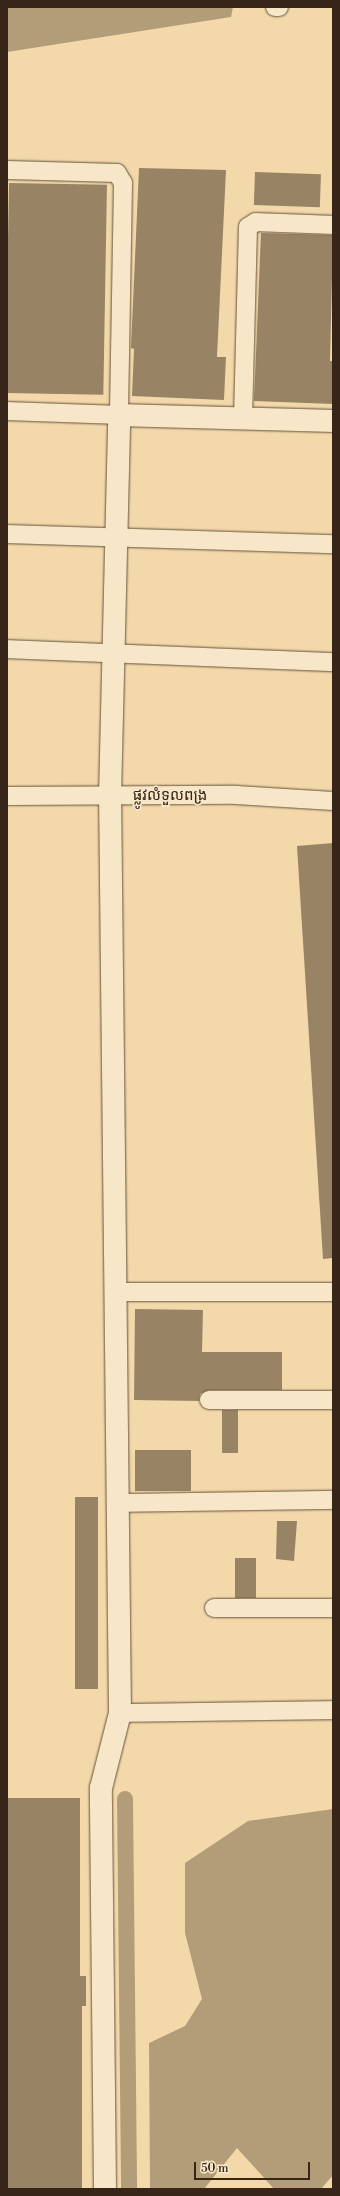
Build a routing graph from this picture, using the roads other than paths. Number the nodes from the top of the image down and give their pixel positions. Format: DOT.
graph roads {
  1 [pos="275,7"];
  2 [pos="279,7"];
  3 [pos="7,170"];
  4 [pos="333,225"];
  5 [pos="7,411"];
  6 [pos="120,414"];
  7 [pos="243,418"];
  8 [pos="333,421"];
  9 [pos="7,534"];
  10 [pos="117,537"];
  11 [pos="333,544"];
  12 [pos="7,649"];
  13 [pos="114,652"];
  14 [pos="333,662"];
  15 [pos="7,796"];
  16 [pos="110,796"];
  17 [pos="333,800"];
  18 [pos="116,1292"];
  19 [pos="333,1292"];
  20 [pos="209,1400"];
  21 [pos="333,1400"];
  22 [pos="333,1500"];
  23 [pos="118,1503"];
  24 [pos="214,1608"];
  25 [pos="333,1608"];
  26 [pos="333,1710"];
  27 [pos="120,1713"];
  28 [pos="105,2189"];
  1 -- 2 [label="street"];
  3 -- 6 [label="street"];
  4 -- 7 [label="street"];
  5 -- 6 [label="street"];
  6 -- 7 [label="street"];
  6 -- 10 [label="street"];
  7 -- 8 [label="street"];
  9 -- 10 [label="street"];
  10 -- 11 [label="street"];
  10 -- 13 [label="street"];
  12 -- 13 [label="street"];
  13 -- 14 [label="street"];
  13 -- 16 [label="street"];
  15 -- 16 [label="street, ផ្លូវលំទួលពង្រ"];
  16 -- 17 [label="street, ផ្លូវលំទួលពង្រ"];
  16 -- 18 [label="street"];
  18 -- 19 [label="street"];
  18 -- 23 [label="street"];
  20 -- 21 [label="street"];
  22 -- 23 [label="street"];
  23 -- 27 [label="street"];
  24 -- 25 [label="street"];
  26 -- 27 [label="street"];
  27 -- 28 [label="street"];
}
